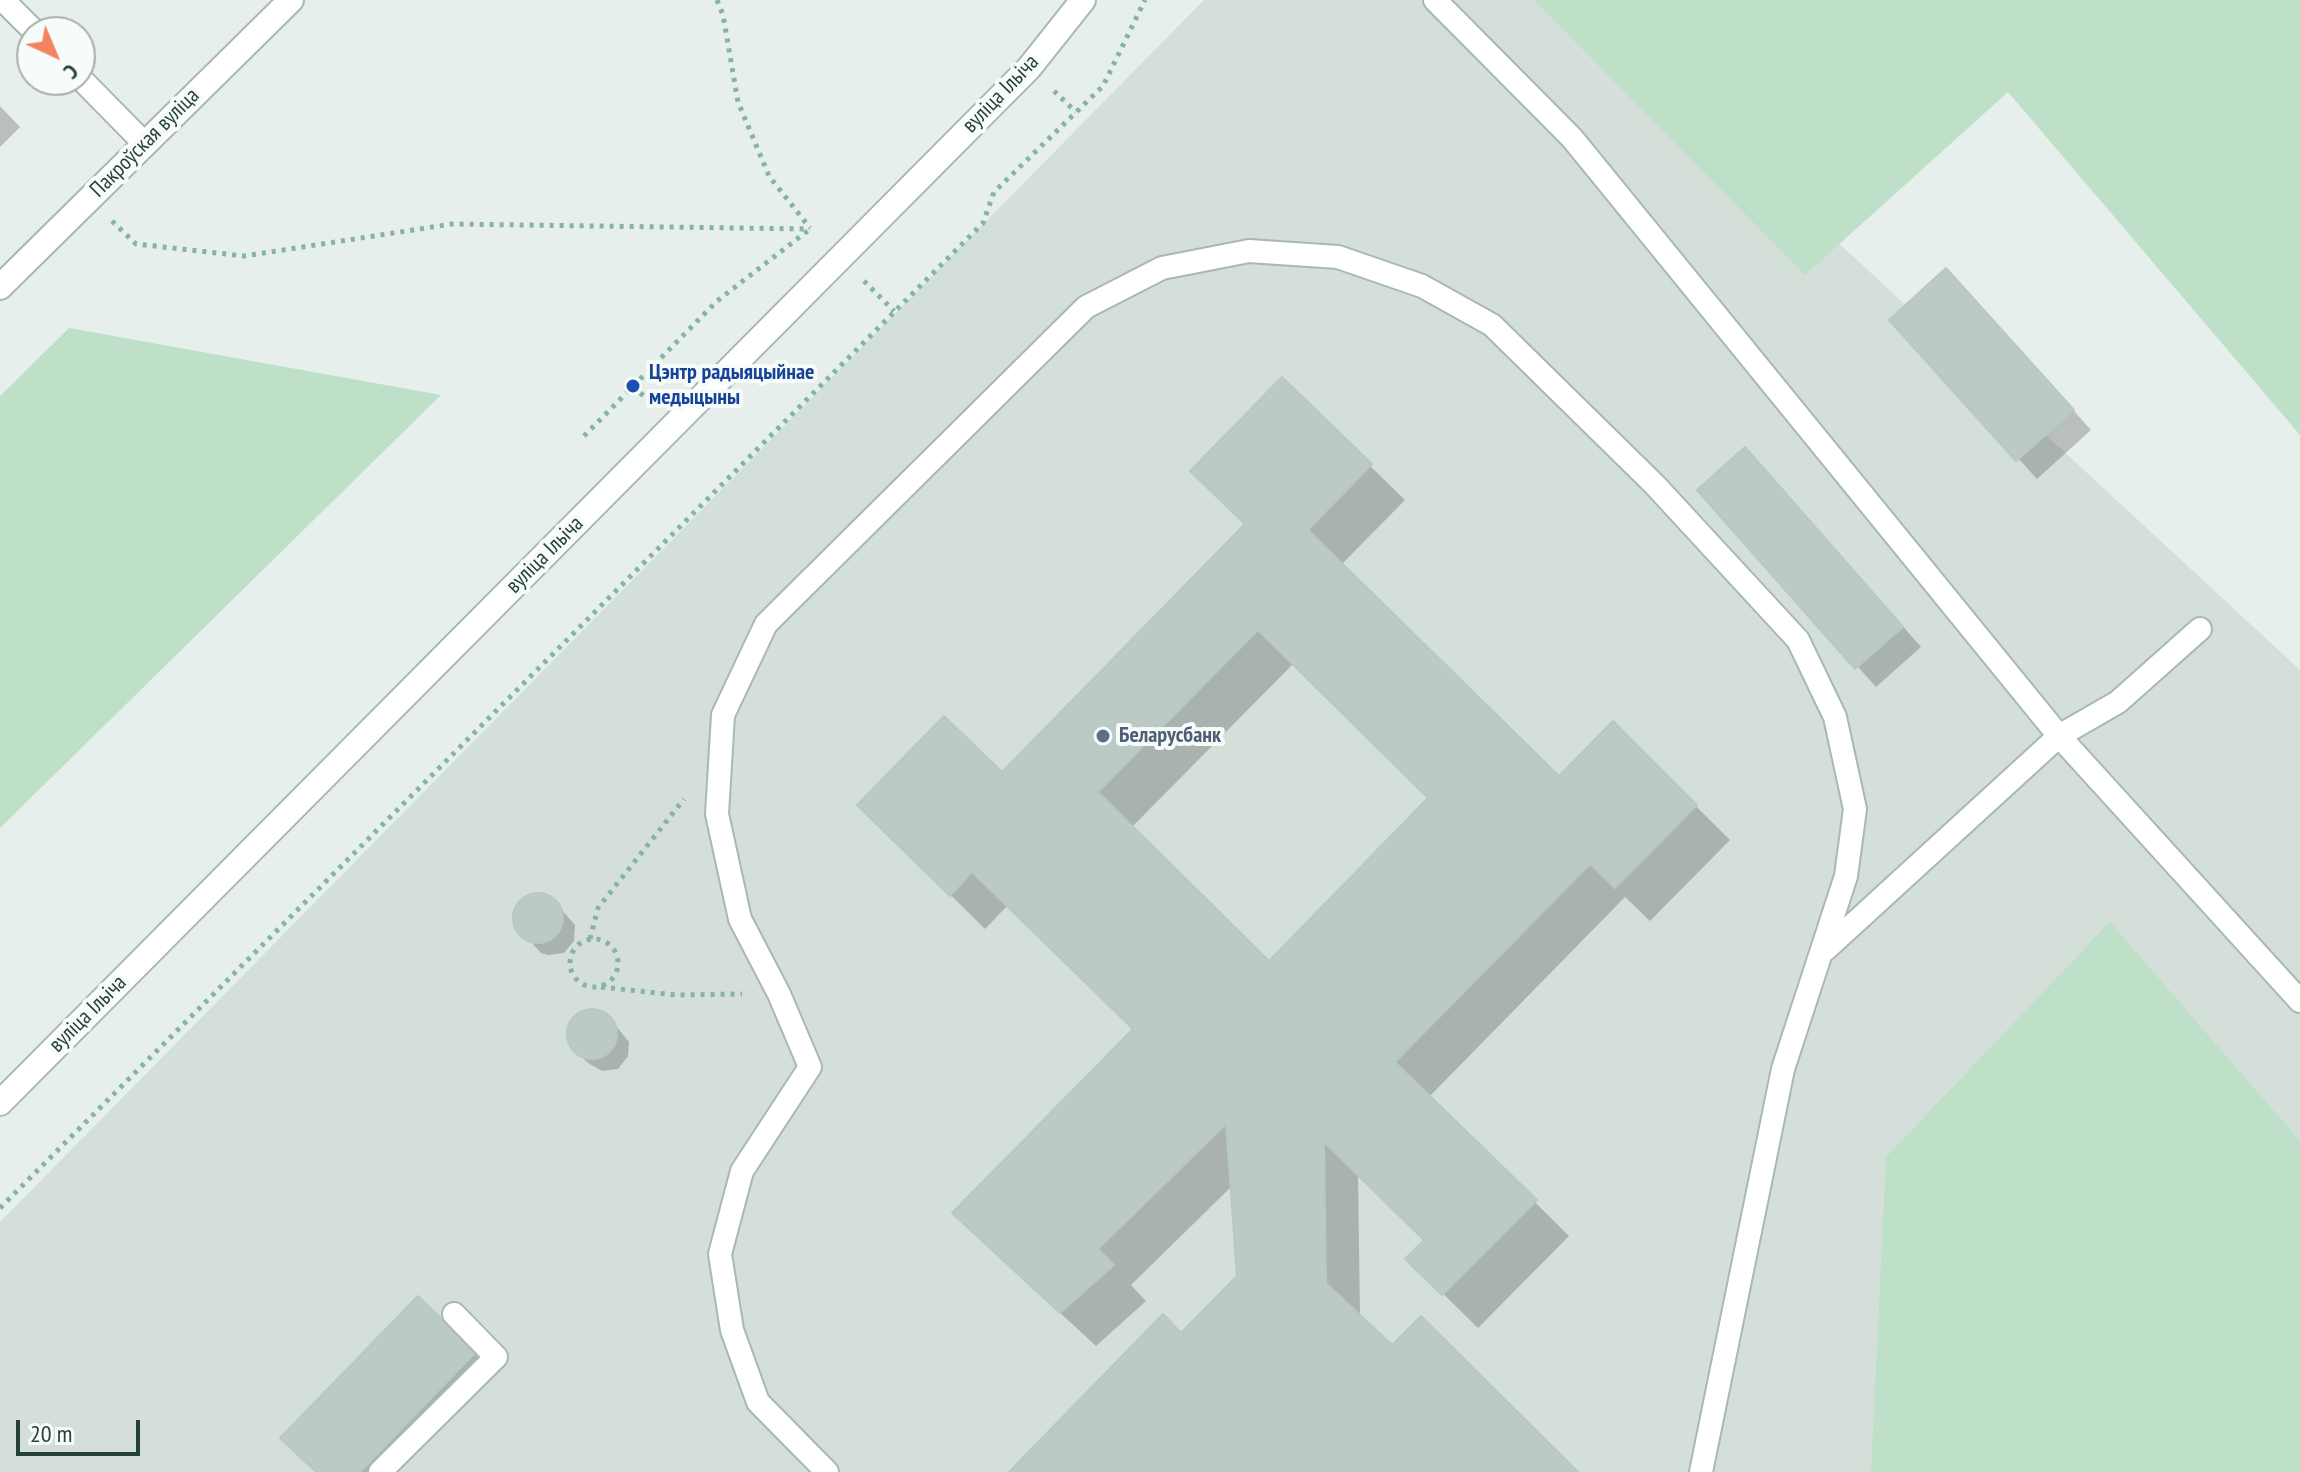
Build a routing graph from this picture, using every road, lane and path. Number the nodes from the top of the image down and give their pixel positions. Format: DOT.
graph roads {
  1 [pos="3,0"];
  2 [pos="291,0"];
  3 [pos="717,0"];
  4 [pos="1083,0"];
  5 [pos="1145,0"];
  6 [pos="1435,0"];
  7 [pos="19,16"];
  8 [pos="96,94"];
  9 [pos="144,143"];
  10 [pos="89,199"];
  11 [pos="810,229"];
  12 [pos="863,280"];
  13 [pos="0,287"];
  14 [pos="894,311"];
  15 [pos="584,436"];
  16 [pos="2200,629"];
  17 [pos="2059,736"];
  18 [pos="719,755"];
  19 [pos="590,939"];
  20 [pos="1823,953"];
  21 [pos="601,987"];
  22 [pos="779,994"];
  23 [pos="2300,1001"];
  24 [pos="0,1103"];
  25 [pos="0,1208"];
  26 [pos="454,1314"];
  27 [pos="380,1472"];
  28 [pos="827,1472"];
  29 [pos="1701,1472"];
  1 -- 7 [label="lane"];
  2 -- 9 [label="street, Пакроўская вуліца"];
  3 -- 11 [label="path"];
  4 -- 24 [label="street, вуліца Ільіча"];
  5 -- 14 [label="path"];
  6 -- 17 [label="lane"];
  8 -- 9 [label="lane"];
  9 -- 10 [label="street, Пакроўская вуліца"];
  10 -- 11 [label="path"];
  10 -- 13 [label="street, Пакроўская вуліца"];
  11 -- 15 [label="path"];
  12 -- 14 [label="path"];
  14 -- 25 [label="path"];
  16 -- 17 [label="lane"];
  17 -- 20 [label="lane"];
  17 -- 23 [label="lane"];
  18 -- 19 [label="path"];
  18 -- 20 [label="lane"];
  18 -- 22 [label="lane"];
  19 -- 21 [label="path"];
  19 -- 21 [label="path"];
  20 -- 29 [label="lane"];
  21 -- 22 [label="path"];
  22 -- 28 [label="lane"];
  26 -- 27 [label="lane"];
}
